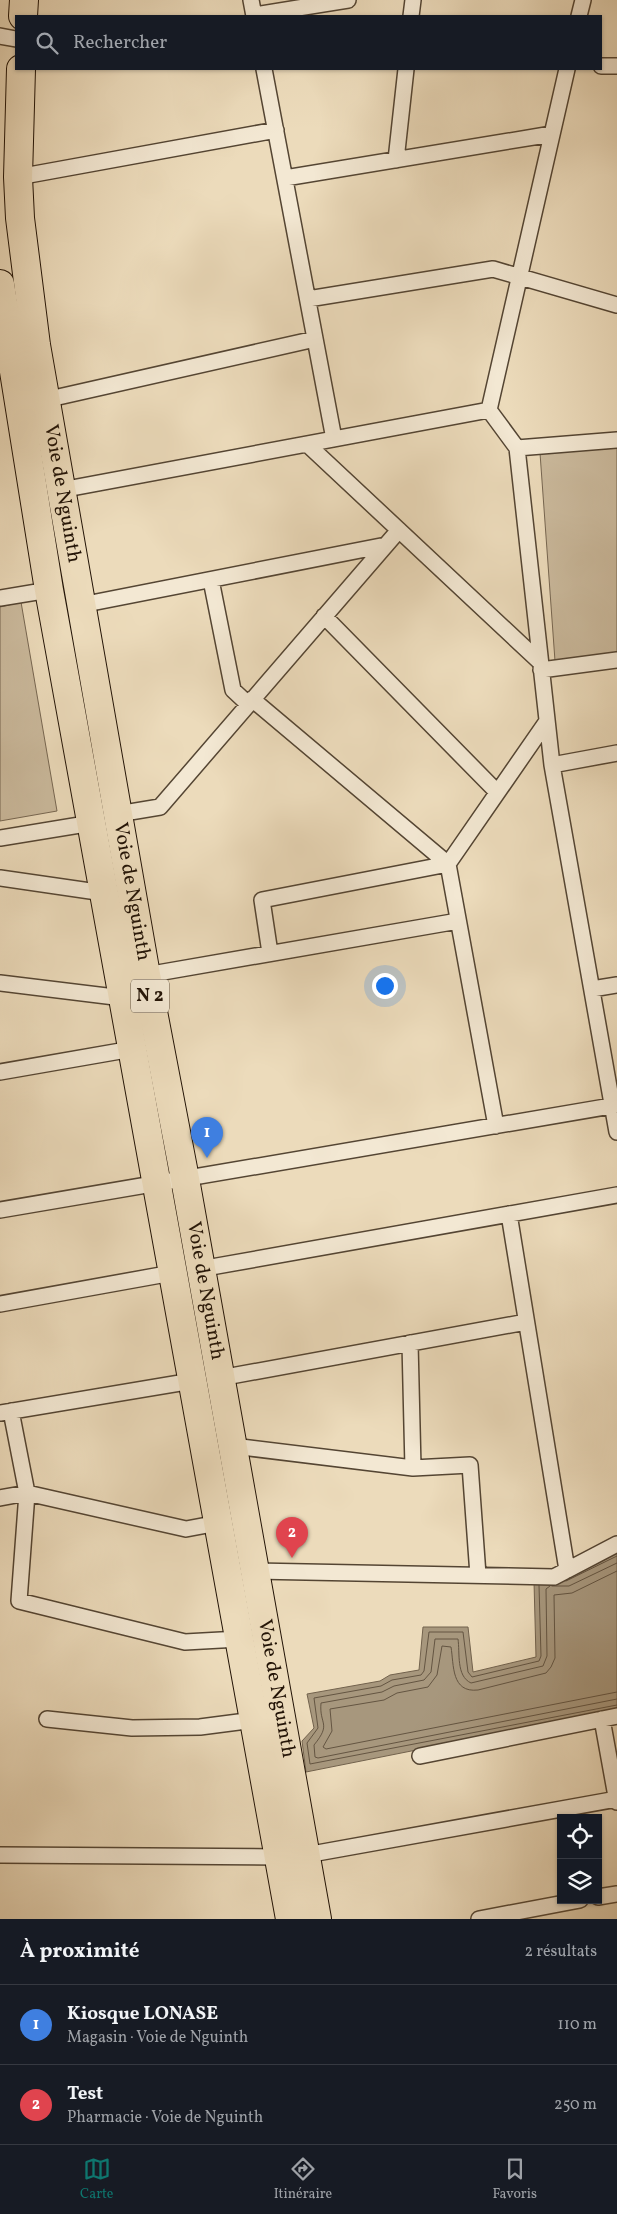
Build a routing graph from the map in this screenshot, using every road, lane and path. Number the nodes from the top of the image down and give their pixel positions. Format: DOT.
graph roads {
  1 [pos="24,0"];
  2 [pos="251,0"];
  3 [pos="348,0"];
  4 [pos="413,0"];
  5 [pos="583,0"];
  6 [pos="24,15"];
  7 [pos="254,15"];
  8 [pos="260,15"];
  9 [pos="411,15"];
  10 [pos="580,15"];
  11 [pos="0,36"];
  12 [pos="15,39"];
  13 [pos="602,66"];
  14 [pos="617,66"];
  15 [pos="21,70"];
  16 [pos="264,70"];
  17 [pos="406,70"];
  18 [pos="567,70"];
  19 [pos="10,115"];
  20 [pos="276,130"];
  21 [pos="552,134"];
  22 [pos="396,160"];
  23 [pos="18,178"];
  24 [pos="285,178"];
  25 [pos="519,277"];
  26 [pos="0,284"];
  27 [pos="308,299"];
  28 [pos="617,305"];
  29 [pos="2,321"];
  30 [pos="315,339"];
  31 [pos="45,400"];
  32 [pos="488,410"];
  33 [pos="617,426"];
  34 [pos="334,438"];
  35 [pos="615,440"];
  36 [pos="307,444"];
  37 [pos="517,448"];
  38 [pos="60,490"];
  39 [pos="399,530"];
  40 [pos="386,545"];
  41 [pos="211,580"];
  42 [pos="49,590"];
  43 [pos="0,598"];
  44 [pos="81,605"];
  45 [pos="324,616"];
  46 [pos="617,660"];
  47 [pos="541,666"];
  48 [pos="250,702"];
  49 [pos="547,721"];
  50 [pos="617,753"];
  51 [pos="552,765"];
  52 [pos="497,792"];
  53 [pos="118,814"];
  54 [pos="92,823"];
  55 [pos="0,838"];
  56 [pos="448,864"];
  57 [pos="0,878"];
  58 [pos="104,893"];
  59 [pos="458,921"];
  60 [pos="270,953"];
  61 [pos="146,975"];
  62 [pos="0,983"];
  63 [pos="617,985"];
  64 [pos="592,989"];
  65 [pos="123,998"];
  66 [pos="132,1050"];
  67 [pos="0,1072"];
  68 [pos="615,1106"];
  69 [pos="496,1126"];
  70 [pos="617,1132"];
  71 [pos="185,1179"];
  72 [pos="156,1184"];
  73 [pos="617,1195"];
  74 [pos="0,1210"];
  75 [pos="509,1214"];
  76 [pos="200,1269"];
  77 [pos="172,1273"];
  78 [pos="0,1304"];
  79 [pos="526,1322"];
  80 [pos="410,1343"];
  81 [pos="220,1378"];
  82 [pos="192,1381"];
  83 [pos="6,1412"];
  84 [pos="233,1446"];
  85 [pos="413,1468"];
  86 [pos="26,1493"];
  87 [pos="0,1498"];
  88 [pos="218,1523"];
  89 [pos="617,1544"];
  90 [pos="567,1570"];
  91 [pos="255,1571"];
  92 [pos="478,1575"];
  93 [pos="239,1639"];
  94 [pos="617,1716"];
  95 [pos="47,1719"];
  96 [pos="602,1719"];
  97 [pos="254,1720"];
  98 [pos="420,1756"];
  99 [pos="617,1800"];
  100 [pos="0,1855"];
  101 [pos="306,1855"];
  102 [pos="279,1857"];
  103 [pos="617,1894"];
  104 [pos="602,1896"];
  105 [pos="559,1904"];
  106 [pos="290,1919"];
  107 [pos="317,1919"];
  108 [pos="478,1919"];
  1 -- 6 [label="highway"];
  2 -- 7 [label="street"];
  3 -- 8 [label="street"];
  4 -- 9 [label="street"];
  5 -- 10 [label="street"];
  11 -- 12 [label="street"];
  13 -- 14 [label="street"];
  15 -- 19 [label="highway, Voie de Nguinth / N 2"];
  16 -- 20 [label="street"];
  17 -- 22 [label="street"];
  18 -- 21 [label="street"];
  19 -- 23 [label="highway, Voie de Nguinth / N 2"];
  20 -- 23 [label="street"];
  20 -- 24 [label="street"];
  21 -- 22 [label="street"];
  21 -- 25 [label="street"];
  22 -- 24 [label="street"];
  23 -- 31 [label="highway, Voie de Nguinth / N 2"];
  24 -- 27 [label="street"];
  25 -- 27 [label="street"];
  25 -- 28 [label="street"];
  25 -- 32 [label="street"];
  26 -- 29 [label="highway, Voie de Nguinth / N 2"];
  27 -- 30 [label="street"];
  29 -- 42 [label="highway, Voie de Nguinth / N 2"];
  30 -- 31 [label="street"];
  30 -- 34 [label="street"];
  31 -- 38 [label="highway, Voie de Nguinth / N 2"];
  32 -- 34 [label="street"];
  32 -- 37 [label="street"];
  33 -- 35 [label="street"];
  34 -- 36 [label="street"];
  35 -- 37 [label="street"];
  36 -- 38 [label="street"];
  36 -- 39 [label="street"];
  37 -- 47 [label="street"];
  38 -- 44 [label="highway, Voie de Nguinth / N 2"];
  39 -- 40 [label="street"];
  39 -- 47 [label="street"];
  40 -- 41 [label="street"];
  40 -- 45 [label="street"];
  41 -- 44 [label="street"];
  41 -- 48 [label="street"];
  42 -- 43 [label="street"];
  42 -- 54 [label="highway, Voie de Nguinth / N 2"];
  44 -- 53 [label="highway, Voie de Nguinth / N 2"];
  45 -- 48 [label="street"];
  45 -- 52 [label="street"];
  46 -- 47 [label="street"];
  47 -- 49 [label="street"];
  48 -- 53 [label="street"];
  48 -- 56 [label="street"];
  49 -- 51 [label="street"];
  49 -- 52 [label="street"];
  50 -- 51 [label="street"];
  51 -- 64 [label="street"];
  52 -- 56 [label="street"];
  53 -- 61 [label="highway, Voie de Nguinth / N 2"];
  54 -- 55 [label="street"];
  54 -- 58 [label="highway, Voie de Nguinth / N 2"];
  56 -- 59 [label="street"];
  56 -- 60 [label="street"];
  57 -- 58 [label="street"];
  58 -- 65 [label="highway, Voie de Nguinth / N 2"];
  59 -- 60 [label="street"];
  59 -- 69 [label="street"];
  60 -- 61 [label="street"];
  61 -- 71 [label="highway, Voie de Nguinth / N 2"];
  62 -- 65 [label="street"];
  63 -- 64 [label="street"];
  64 -- 68 [label="street"];
  65 -- 66 [label="highway, Voie de Nguinth / N 2"];
  66 -- 67 [label="street"];
  66 -- 72 [label="highway, Voie de Nguinth / N 2"];
  68 -- 69 [label="street"];
  68 -- 70 [label="street"];
  69 -- 71 [label="street"];
  71 -- 72 [label="street"];
  71 -- 76 [label="highway, Voie de Nguinth / N 2"];
  72 -- 74 [label="street"];
  72 -- 77 [label="highway, Voie de Nguinth / N 2"];
  73 -- 75 [label="street"];
  75 -- 76 [label="street"];
  75 -- 79 [label="street"];
  76 -- 81 [label="highway, Voie de Nguinth / N 2"];
  77 -- 78 [label="street"];
  77 -- 82 [label="highway, Voie de Nguinth / N 2"];
  79 -- 80 [label="street"];
  79 -- 90 [label="street"];
  80 -- 81 [label="street"];
  80 -- 85 [label="street"];
  81 -- 84 [label="highway, Voie de Nguinth / N 2"];
  82 -- 83 [label="street"];
  82 -- 88 [label="highway, Voie de Nguinth / N 2"];
  83 -- 86 [label="street"];
  84 -- 85 [label="street"];
  84 -- 91 [label="highway, Voie de Nguinth / N 2"];
  85 -- 92 [label="street"];
  86 -- 87 [label="street"];
  86 -- 88 [label="street"];
  86 -- 93 [label="street"];
  88 -- 93 [label="highway, Voie de Nguinth / N 2"];
  89 -- 90 [label="street"];
  90 -- 92 [label="street"];
  91 -- 92 [label="street"];
  91 -- 101 [label="highway, Voie de Nguinth / N 2"];
  93 -- 97 [label="highway, Voie de Nguinth / N 2"];
  94 -- 96 [label="street"];
  95 -- 97 [label="street"];
  96 -- 98 [label="street"];
  96 -- 99 [label="street"];
  97 -- 102 [label="highway, Voie de Nguinth / N 2"];
  99 -- 101 [label="street"];
  100 -- 102 [label="street"];
  101 -- 107 [label="highway, Voie de Nguinth / N 2"];
  102 -- 106 [label="highway, Voie de Nguinth / N 2"];
  103 -- 104 [label="street"];
  105 -- 108 [label="street"];
}
